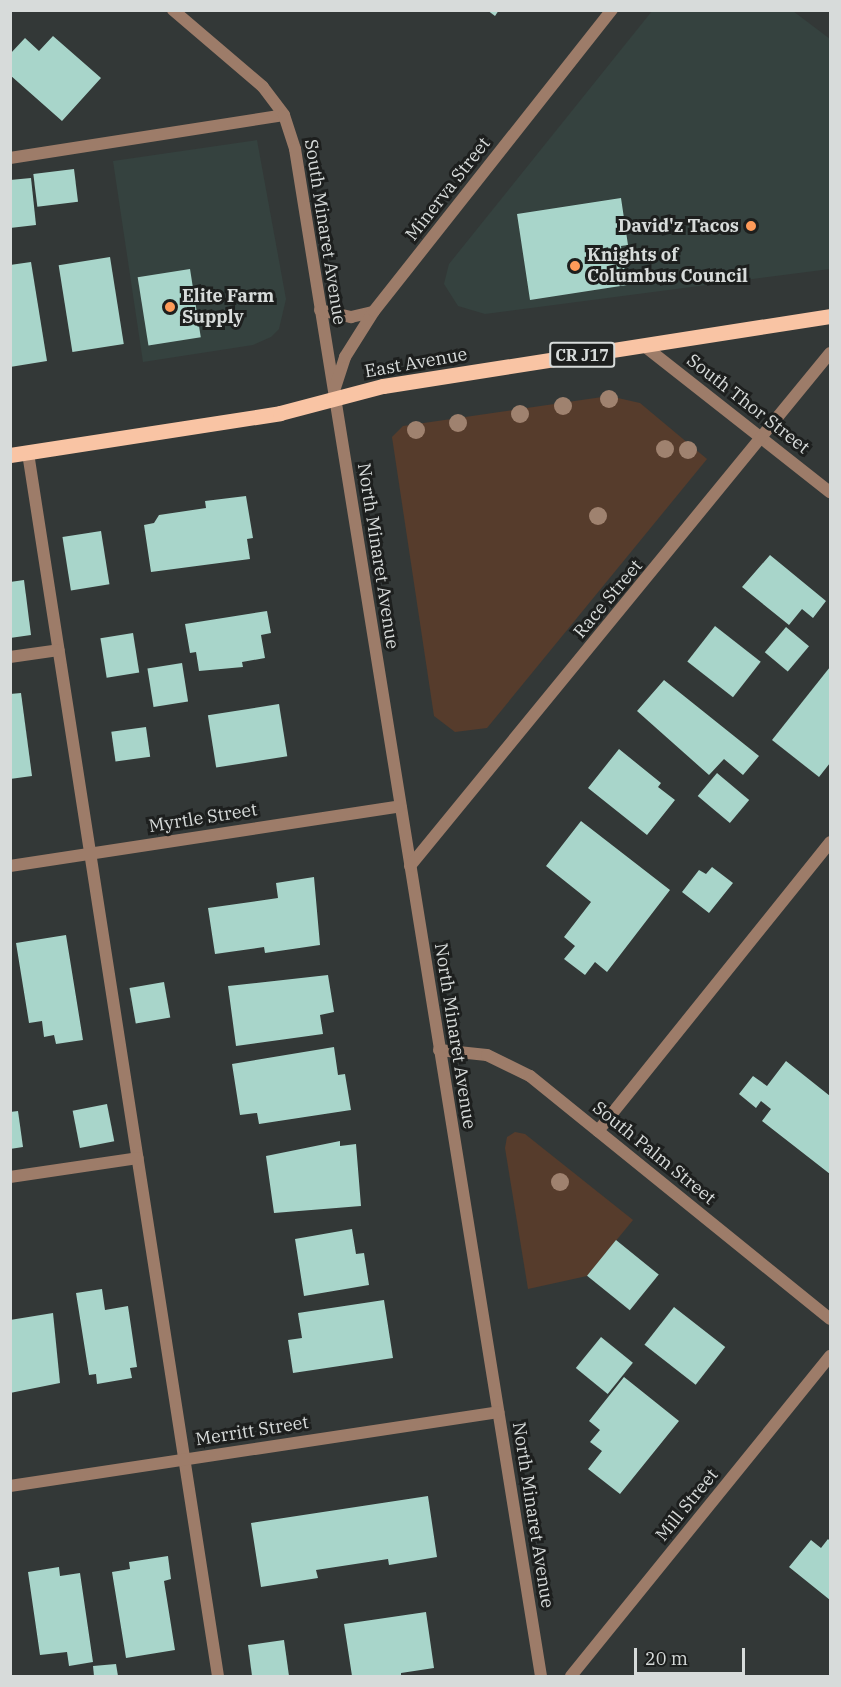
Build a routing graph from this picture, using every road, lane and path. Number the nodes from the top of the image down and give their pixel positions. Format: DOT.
graph roads {
  1 [pos="173,10"];
  2 [pos="612,10"];
  3 [pos="284,115"];
  4 [pos="10,158"];
  5 [pos="320,309"];
  6 [pos="374,311"];
  7 [pos="831,316"];
  8 [pos="643,345"];
  9 [pos="831,353"];
  10 [pos="334,400"];
  11 [pos="764,439"];
  12 [pos="28,453"];
  13 [pos="10,455"];
  14 [pos="831,492"];
  15 [pos="58,650"];
  16 [pos="10,657"];
  17 [pos="400,806"];
  18 [pos="831,842"];
  19 [pos="90,854"];
  20 [pos="10,866"];
  21 [pos="410,866"];
  22 [pos="439,1050"];
  23 [pos="598,1131"];
  24 [pos="138,1158"];
  25 [pos="10,1177"];
  26 [pos="831,1319"];
  27 [pos="831,1356"];
  28 [pos="498,1412"];
  29 [pos="185,1459"];
  30 [pos="10,1486"];
  31 [pos="218,1677"];
  32 [pos="541,1677"];
  33 [pos="571,1677"];
  1 -- 3 [label="street, South Minaret Avenue"];
  2 -- 6 [label="street, Minerva Street"];
  3 -- 4 [label="street"];
  3 -- 5 [label="street, South Minaret Avenue"];
  5 -- 6 [label="street"];
  5 -- 10 [label="street, South Minaret Avenue"];
  6 -- 10 [label="street, Minerva Street"];
  7 -- 8 [label="main road, East Avenue / CR J17"];
  8 -- 10 [label="main road, East Avenue / CR J17"];
  8 -- 11 [label="street, South Thor Street"];
  9 -- 11 [label="street, Race Street"];
  10 -- 12 [label="main road, East Avenue / CR J17"];
  10 -- 17 [label="street, North Minaret Avenue"];
  11 -- 14 [label="street, South Thor Street"];
  11 -- 21 [label="street, Race Street"];
  12 -- 13 [label="main road, East Avenue / CR J17"];
  12 -- 15 [label="street"];
  15 -- 16 [label="street"];
  15 -- 19 [label="street"];
  17 -- 19 [label="street, Myrtle Street"];
  17 -- 21 [label="street, North Minaret Avenue"];
  18 -- 23 [label="street"];
  19 -- 20 [label="street, Myrtle Street"];
  19 -- 24 [label="street"];
  21 -- 22 [label="street, North Minaret Avenue"];
  22 -- 23 [label="street, South Palm Street"];
  22 -- 28 [label="street, North Minaret Avenue"];
  23 -- 26 [label="street, South Palm Street"];
  24 -- 25 [label="street"];
  24 -- 29 [label="street"];
  27 -- 33 [label="street, Mill Street"];
  28 -- 29 [label="street, Merritt Street"];
  28 -- 32 [label="street, North Minaret Avenue"];
  29 -- 30 [label="street, Merritt Street"];
  29 -- 31 [label="street"];
}
